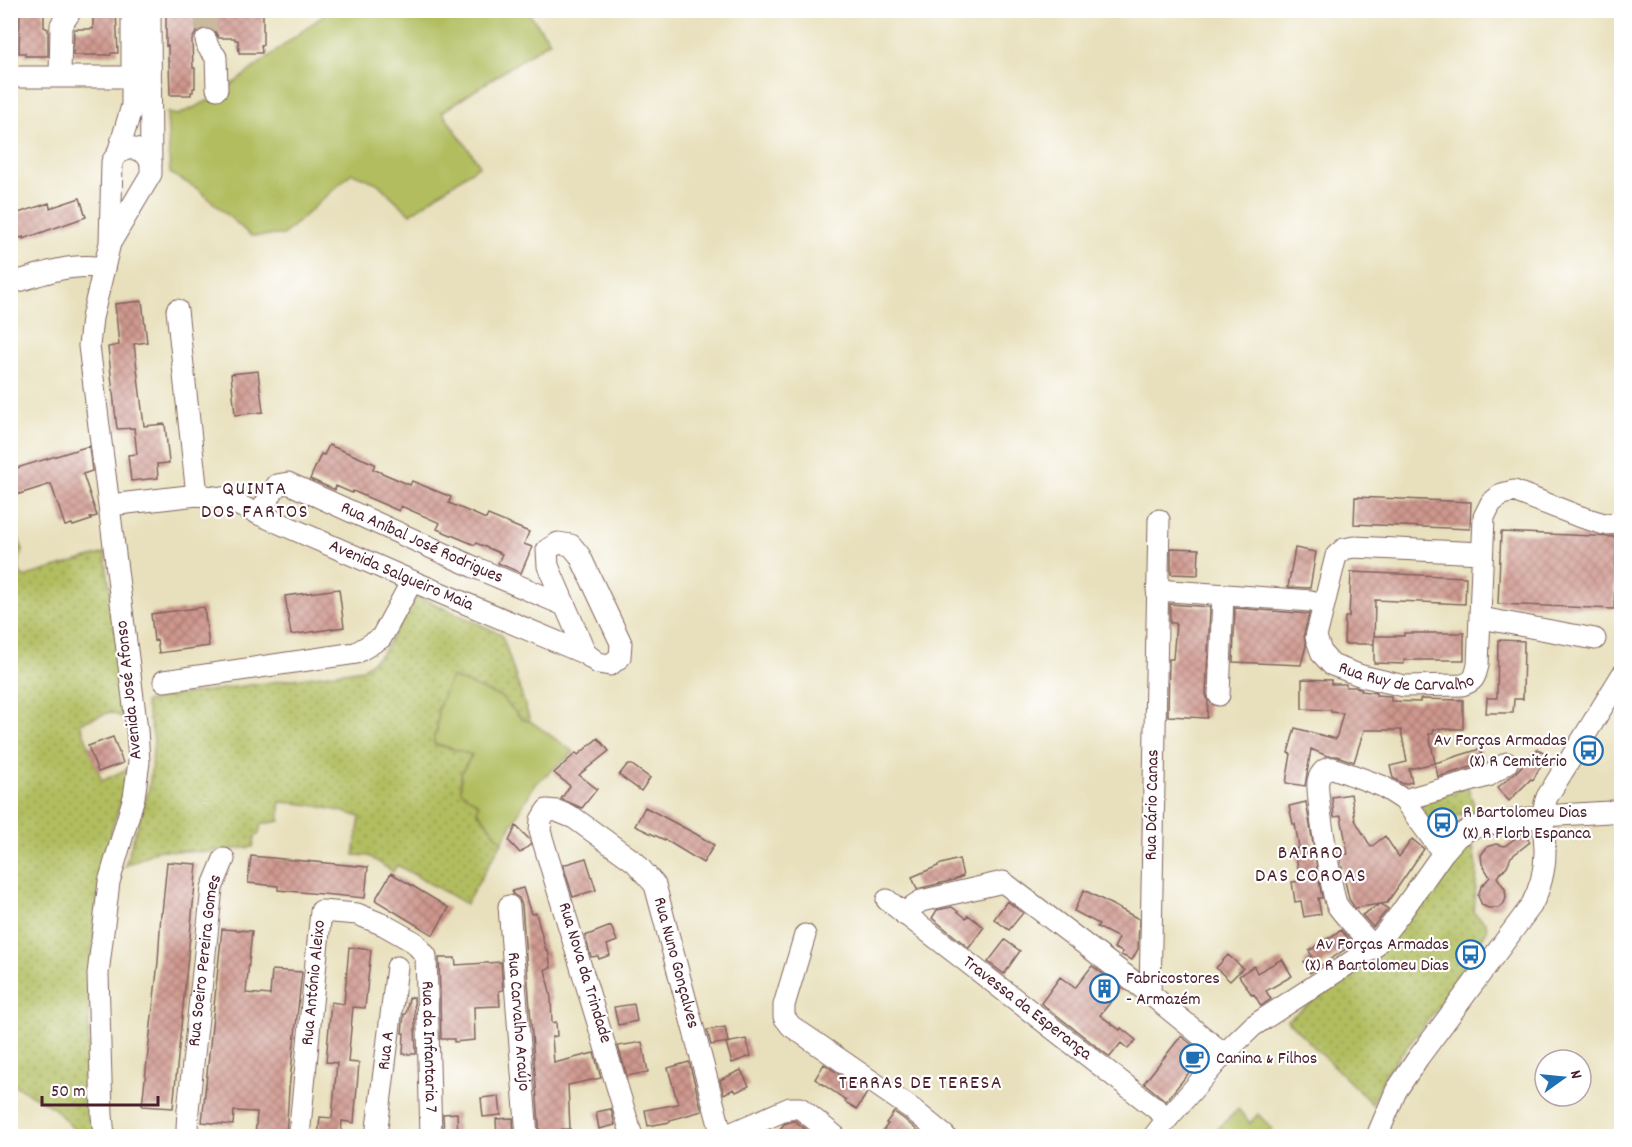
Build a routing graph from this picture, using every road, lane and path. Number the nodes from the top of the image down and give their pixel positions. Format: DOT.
graph roads {
  1 [pos="69,10"];
  2 [pos="132,10"];
  3 [pos="150,10"];
  4 [pos="206,40"];
  5 [pos="60,76"];
  6 [pos="10,77"];
  7 [pos="142,77"];
  8 [pos="217,88"];
  9 [pos="118,153"];
  10 [pos="151,162"];
  11 [pos="112,174"];
  12 [pos="145,184"];
  13 [pos="110,243"];
  14 [pos="104,268"];
  15 [pos="10,284"];
  16 [pos="177,310"];
  17 [pos="197,495"];
  18 [pos="110,505"];
  19 [pos="259,514"];
  20 [pos="1159,520"];
  21 [pos="1622,523"];
  22 [pos="1482,553"];
  23 [pos="412,581"];
  24 [pos="1157,590"];
  25 [pos="1223,595"];
  26 [pos="1311,601"];
  27 [pos="564,605"];
  28 [pos="1481,618"];
  29 [pos="1595,639"];
  30 [pos="586,654"];
  31 [pos="1622,675"];
  32 [pos="164,681"];
  33 [pos="1219,695"];
  34 [pos="1507,763"];
  35 [pos="1404,800"];
  36 [pos="1622,808"];
  37 [pos="547,810"];
  38 [pos="1543,816"];
  39 [pos="1443,853"];
  40 [pos="224,859"];
  41 [pos="886,900"];
  42 [pos="509,906"];
  43 [pos="905,915"];
  44 [pos="805,935"];
  45 [pos="1374,946"];
  46 [pos="426,956"];
  47 [pos="397,967"];
  48 [pos="1150,994"];
  49 [pos="1224,1054"];
  50 [pos="1168,1118"];
  51 [pos="104,1137"];
  52 [pos="190,1137"];
  53 [pos="299,1137"];
  54 [pos="376,1137"];
  55 [pos="431,1137"];
  56 [pos="527,1137"];
  57 [pos="633,1137"];
  58 [pos="724,1137"];
  59 [pos="835,1137"];
  60 [pos="945,1137"];
  61 [pos="1154,1137"];
  62 [pos="1377,1137"];
  1 -- 5 [label="street"];
  2 -- 7 [label="street"];
  3 -- 7 [label="street"];
  4 -- 8 [label="street"];
  5 -- 6 [label="street"];
  5 -- 7 [label="street"];
  7 -- 9 [label="street"];
  7 -- 10 [label="street"];
  9 -- 10 [label="street"];
  9 -- 11 [label="street"];
  10 -- 12 [label="street"];
  11 -- 12 [label="street"];
  11 -- 13 [label="street, Avenida José Afonso"];
  12 -- 13 [label="street, Avenida José Afonso"];
  13 -- 14 [label="street, Avenida José Afonso"];
  14 -- 15 [label="street"];
  14 -- 18 [label="street, Avenida José Afonso"];
  16 -- 17 [label="street"];
  17 -- 18 [label="street, Avenida Salgueiro Maia"];
  17 -- 19 [label="street, Avenida Salgueiro Maia"];
  18 -- 51 [label="street, Avenida José Afonso"];
  19 -- 23 [label="street, Avenida Salgueiro Maia"];
  19 -- 27 [label="street, Rua Aníbal José Rodrigues"];
  20 -- 24 [label="street, Rua Dário Canas"];
  21 -- 22 [label="street, Rua Ruy de Carvalho"];
  22 -- 28 [label="street, Rua Ruy de Carvalho"];
  22 -- 28 [label="street, Rua Ruy de Carvalho"];
  23 -- 30 [label="street, Avenida Salgueiro Maia"];
  23 -- 32 [label="street"];
  24 -- 25 [label="street"];
  24 -- 48 [label="street, Rua Dário Canas"];
  25 -- 26 [label="street"];
  25 -- 33 [label="street"];
  27 -- 30 [label="street, Avenida Salgueiro Maia"];
  27 -- 30 [label="street, Avenida Salgueiro Maia"];
  28 -- 29 [label="street"];
  31 -- 38 [label="street"];
  34 -- 35 [label="street"];
  35 -- 39 [label="street"];
  35 -- 45 [label="street"];
  36 -- 38 [label="street"];
  37 -- 57 [label="street, Rua Nova da Trindade"];
  37 -- 58 [label="street, Rua Nuno Gonçalves"];
  38 -- 39 [label="street"];
  38 -- 62 [label="street"];
  39 -- 45 [label="street"];
  40 -- 52 [label="street, Rua Soeiro Pereira Gomes"];
  41 -- 43 [label="street, Travessa da Esperança"];
  42 -- 56 [label="street, Rua Carvalho Araújo"];
  43 -- 48 [label="street"];
  43 -- 50 [label="street, Travessa da Esperança"];
  44 -- 60 [label="street"];
  45 -- 49 [label="street"];
  46 -- 53 [label="street, Rua António Aleixo"];
  46 -- 55 [label="street, Rua da Infantaria 7"];
  47 -- 54 [label="street, Rua A"];
  48 -- 49 [label="street"];
  49 -- 50 [label="street"];
  50 -- 61 [label="street"];
  58 -- 59 [label="street"];
}
